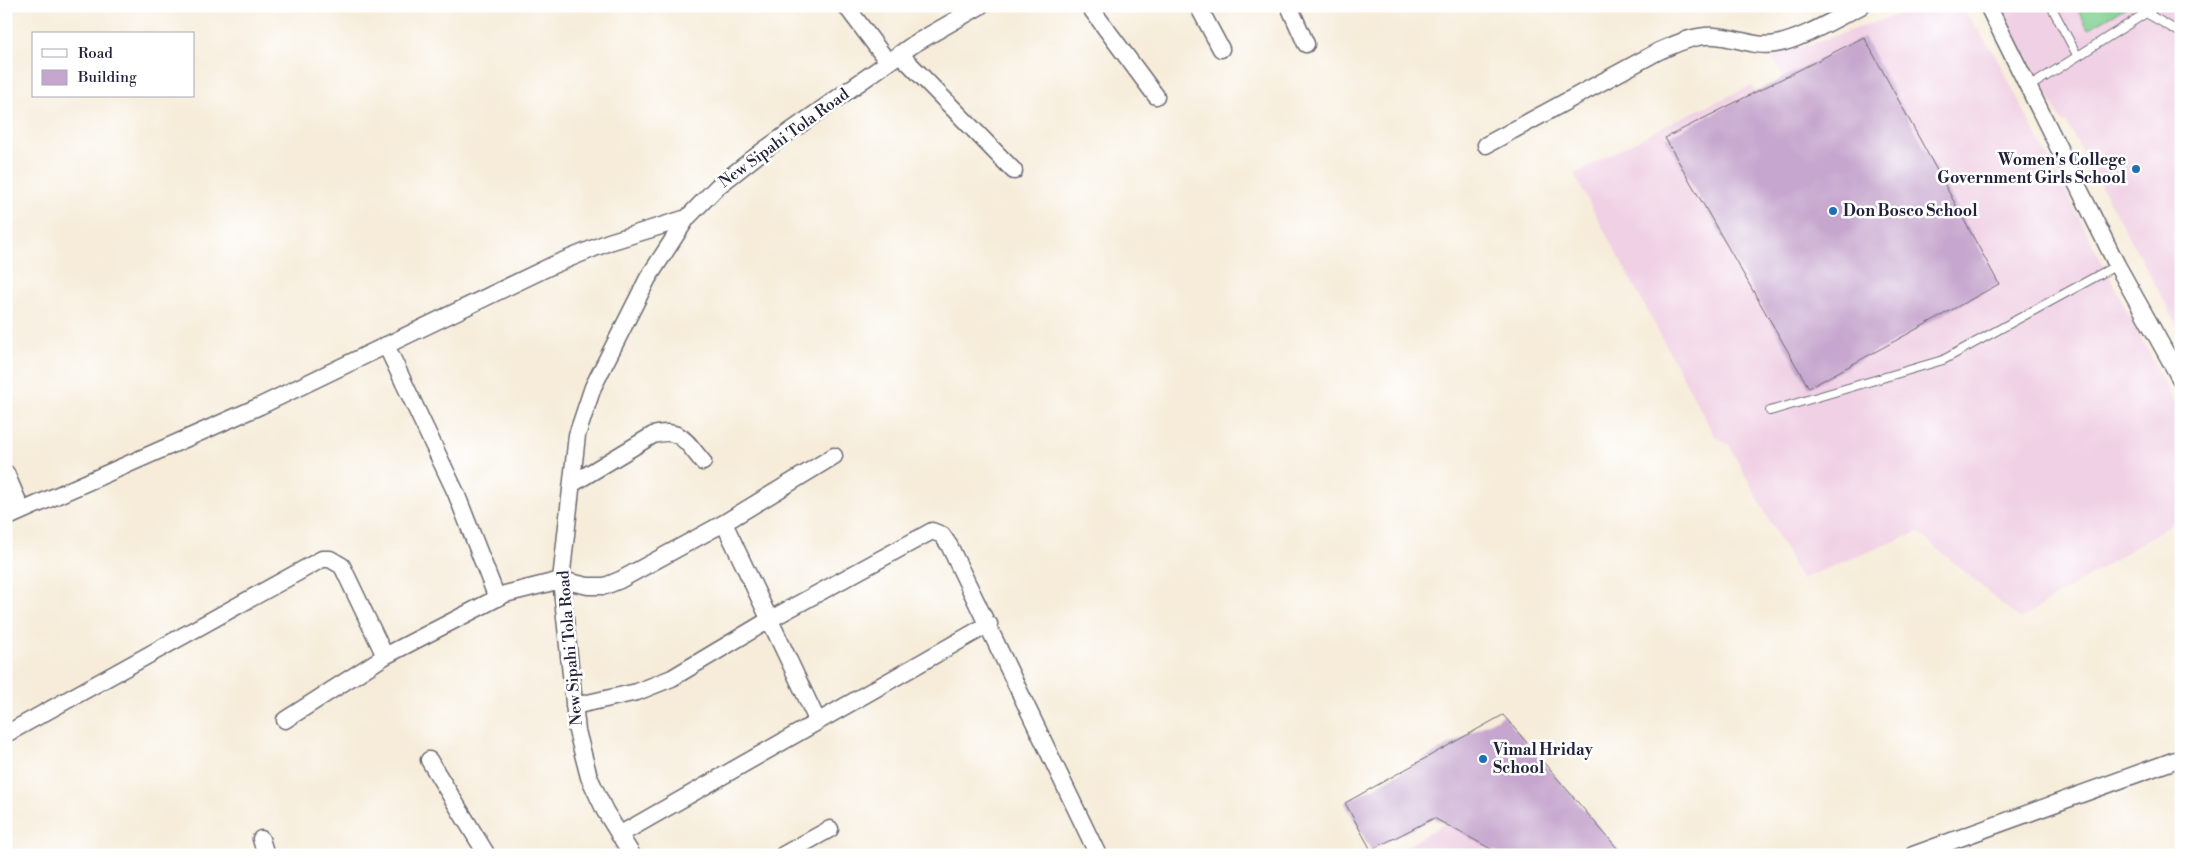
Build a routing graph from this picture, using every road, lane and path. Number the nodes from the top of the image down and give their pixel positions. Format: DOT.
graph roads {
  1 [pos="846,6"];
  2 [pos="980,6"];
  3 [pos="1089,6"];
  4 [pos="1198,6"];
  5 [pos="1289,6"];
  6 [pos="1861,6"];
  7 [pos="1988,6"];
  8 [pos="2051,6"];
  9 [pos="2157,6"];
  10 [pos="2146,13"];
  11 [pos="2181,33"];
  12 [pos="1306,44"];
  13 [pos="1221,49"];
  14 [pos="2076,55"];
  15 [pos="894,58"];
  16 [pos="2029,87"];
  17 [pos="1156,96"];
  18 [pos="1486,145"];
  19 [pos="1014,171"];
  20 [pos="687,218"];
  21 [pos="2117,265"];
  22 [pos="386,345"];
  23 [pos="2181,380"];
  24 [pos="1770,411"];
  25 [pos="834,456"];
  26 [pos="703,462"];
  27 [pos="6,473"];
  28 [pos="572,484"];
  29 [pos="22,511"];
  30 [pos="6,518"];
  31 [pos="724,523"];
  32 [pos="561,580"];
  33 [pos="497,598"];
  34 [pos="769,620"];
  35 [pos="989,624"];
  36 [pos="385,656"];
  37 [pos="574,706"];
  38 [pos="285,720"];
  39 [pos="817,720"];
  40 [pos="6,734"];
  41 [pos="2181,758"];
  42 [pos="429,760"];
  43 [pos="830,829"];
  44 [pos="619,835"];
  45 [pos="261,839"];
  46 [pos="266,855"];
  47 [pos="487,855"];
  48 [pos="632,855"];
  49 [pos="783,855"];
  50 [pos="1098,855"];
  51 [pos="1913,855"];
  1 -- 15 [label="street"];
  2 -- 15 [label="street, New Sipahi Tola Road"];
  3 -- 17 [label="street"];
  4 -- 13 [label="street"];
  5 -- 12 [label="street"];
  6 -- 18 [label="street"];
  7 -- 16 [label="street"];
  8 -- 14 [label="lane"];
  9 -- 10 [label="lane"];
  10 -- 11 [label="lane"];
  10 -- 14 [label="lane"];
  14 -- 16 [label="lane"];
  15 -- 19 [label="street"];
  15 -- 20 [label="street, New Sipahi Tola Road"];
  16 -- 21 [label="street"];
  20 -- 22 [label="street"];
  20 -- 28 [label="street, New Sipahi Tola Road"];
  21 -- 23 [label="street"];
  21 -- 24 [label="lane"];
  22 -- 29 [label="street"];
  22 -- 33 [label="street"];
  25 -- 31 [label="street"];
  26 -- 28 [label="street"];
  27 -- 29 [label="street"];
  28 -- 32 [label="street, New Sipahi Tola Road"];
  29 -- 30 [label="street"];
  31 -- 32 [label="street"];
  31 -- 34 [label="street"];
  32 -- 33 [label="street"];
  32 -- 37 [label="street, New Sipahi Tola Road"];
  33 -- 36 [label="street"];
  34 -- 35 [label="street"];
  34 -- 37 [label="street"];
  34 -- 39 [label="street"];
  35 -- 39 [label="street"];
  35 -- 50 [label="street"];
  36 -- 38 [label="street"];
  36 -- 40 [label="street"];
  37 -- 44 [label="street, New Sipahi Tola Road"];
  39 -- 44 [label="street"];
  41 -- 51 [label="street"];
  42 -- 47 [label="street"];
  43 -- 49 [label="street"];
  44 -- 48 [label="street, New Sipahi Tola Road"];
  45 -- 46 [label="street"];
}
